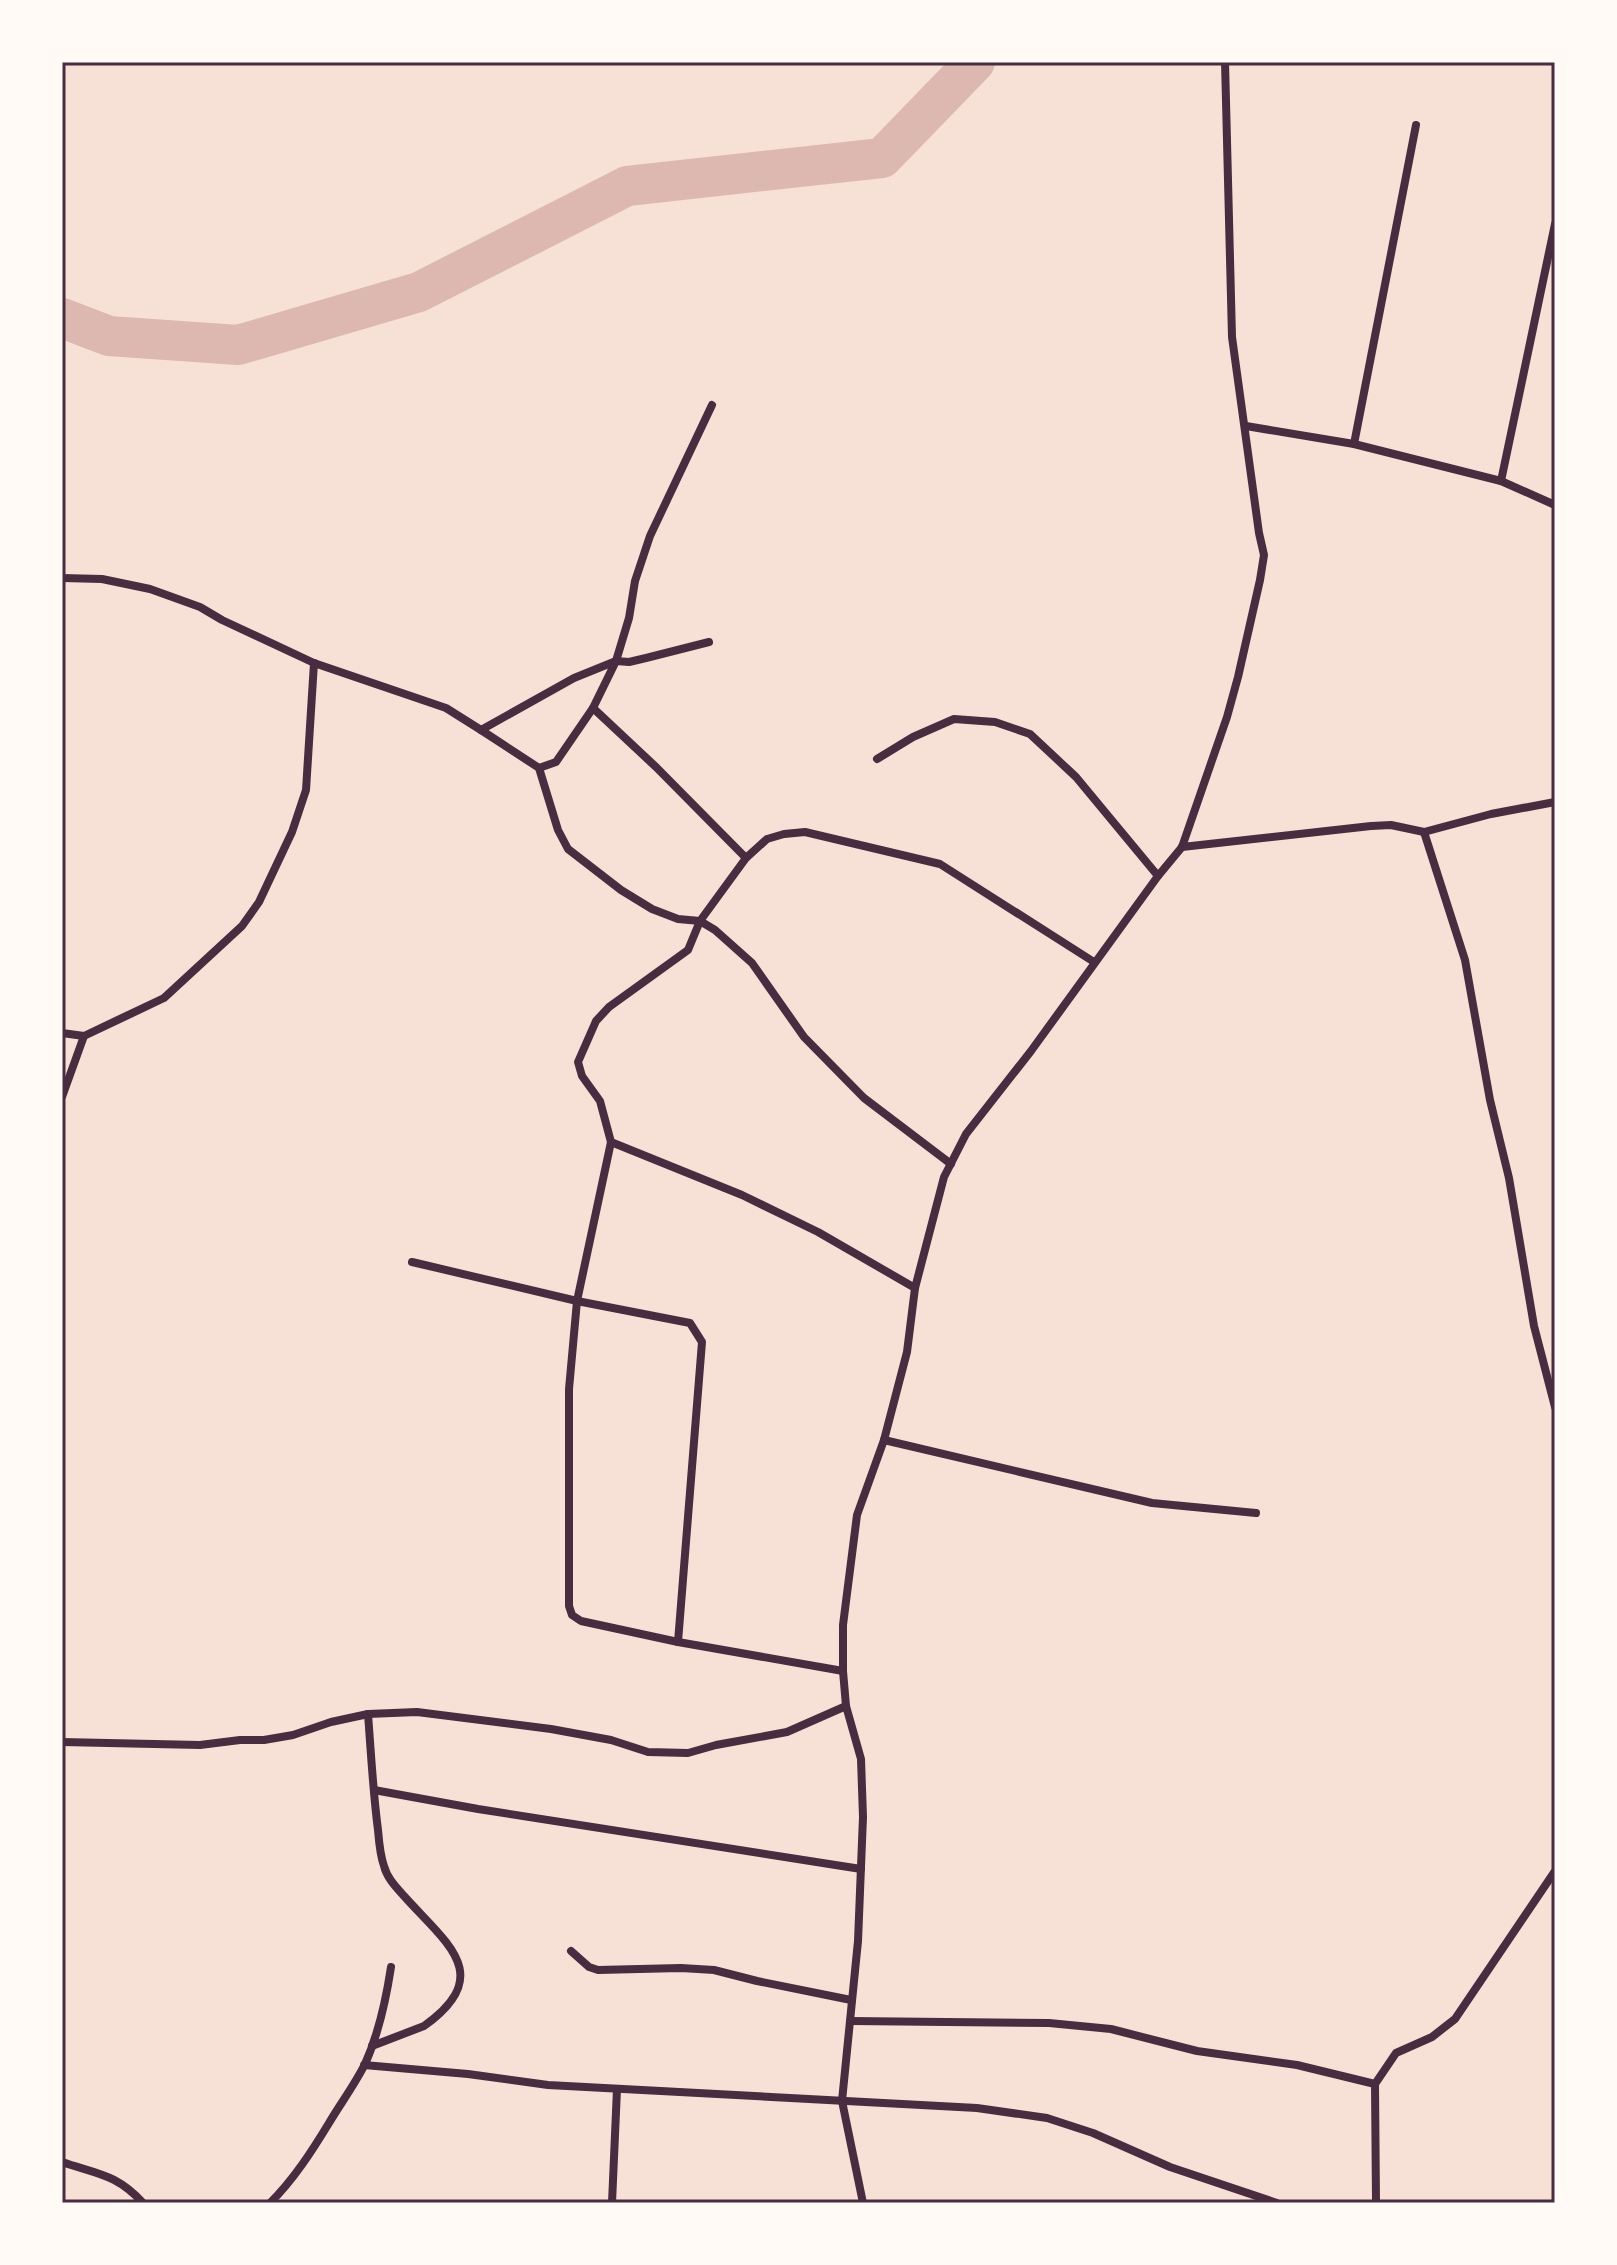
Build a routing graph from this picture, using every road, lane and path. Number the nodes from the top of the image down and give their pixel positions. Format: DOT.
graph roads {
  1 [pos="1225,62"];
  2 [pos="1416,125"];
  3 [pos="1555,224"];
  4 [pos="712,405"];
  5 [pos="1246,426"];
  6 [pos="1354,444"];
  7 [pos="1501,481"];
  8 [pos="1555,505"];
  9 [pos="62,578"];
  10 [pos="709,642"];
  11 [pos="616,661"];
  12 [pos="314,663"];
  13 [pos="593,708"];
  14 [pos="481,730"];
  15 [pos="877,759"];
  16 [pos="539,768"];
  17 [pos="1555,802"];
  18 [pos="1424,832"];
  19 [pos="1182,847"];
  20 [pos="746,858"];
  21 [pos="1158,876"];
  22 [pos="700,921"];
  23 [pos="1094,962"];
  24 [pos="62,1033"];
  25 [pos="84,1036"];
  26 [pos="62,1097"];
  27 [pos="611,1142"];
  28 [pos="951,1164"];
  29 [pos="412,1262"];
  30 [pos="915,1288"];
  31 [pos="577,1301"];
  32 [pos="1555,1407"];
  33 [pos="884,1440"];
  34 [pos="1256,1513"];
  35 [pos="678,1642"];
  36 [pos="843,1671"];
  37 [pos="846,1706"];
  38 [pos="368,1714"];
  39 [pos="62,1742"];
  40 [pos="374,1790"];
  41 [pos="861,1869"];
  42 [pos="1555,1871"];
  43 [pos="571,1951"];
  44 [pos="391,1967"];
  45 [pos="851,2000"];
  46 [pos="851,2021"];
  47 [pos="372,2046"];
  48 [pos="364,2065"];
  49 [pos="1375,2084"];
  50 [pos="617,2089"];
  51 [pos="842,2101"];
  52 [pos="62,2162"];
  53 [pos="143,2203"];
  54 [pos="270,2203"];
  55 [pos="612,2203"];
  56 [pos="863,2203"];
  57 [pos="1277,2203"];
  58 [pos="1376,2203"];
  1 -- 5 [label="street"];
  2 -- 6 [label="street"];
  3 -- 7 [label="street"];
  4 -- 11 [label="street"];
  5 -- 6 [label="street"];
  5 -- 19 [label="street"];
  6 -- 7 [label="street"];
  7 -- 8 [label="street"];
  9 -- 12 [label="street"];
  10 -- 11 [label="street"];
  11 -- 13 [label="street"];
  11 -- 14 [label="street"];
  12 -- 14 [label="street"];
  12 -- 25 [label="street"];
  13 -- 16 [label="street"];
  13 -- 20 [label="street"];
  14 -- 16 [label="street"];
  15 -- 21 [label="street"];
  16 -- 22 [label="street"];
  17 -- 18 [label="street"];
  18 -- 19 [label="street"];
  18 -- 32 [label="street"];
  19 -- 21 [label="street"];
  20 -- 22 [label="street"];
  20 -- 23 [label="street"];
  21 -- 23 [label="street"];
  22 -- 27 [label="street"];
  22 -- 28 [label="street"];
  23 -- 28 [label="street"];
  24 -- 25 [label="street"];
  25 -- 26 [label="street"];
  27 -- 30 [label="street"];
  27 -- 31 [label="street"];
  28 -- 30 [label="street"];
  29 -- 31 [label="street"];
  30 -- 33 [label="street"];
  31 -- 35 [label="street"];
  31 -- 35 [label="street"];
  33 -- 34 [label="street"];
  33 -- 36 [label="street"];
  35 -- 36 [label="street"];
  36 -- 37 [label="street"];
  37 -- 38 [label="street"];
  37 -- 41 [label="street"];
  38 -- 39 [label="street"];
  38 -- 40 [label="street"];
  40 -- 41 [label="street"];
  40 -- 47 [label="street"];
  41 -- 45 [label="street"];
  42 -- 49 [label="street"];
  43 -- 45 [label="street"];
  44 -- 47 [label="street"];
  45 -- 46 [label="street"];
  46 -- 49 [label="street"];
  46 -- 51 [label="street"];
  47 -- 48 [label="street"];
  48 -- 50 [label="street"];
  48 -- 54 [label="street"];
  49 -- 58 [label="street"];
  50 -- 51 [label="street"];
  50 -- 55 [label="street"];
  51 -- 56 [label="street"];
  51 -- 57 [label="street"];
  52 -- 53 [label="street"];
}
